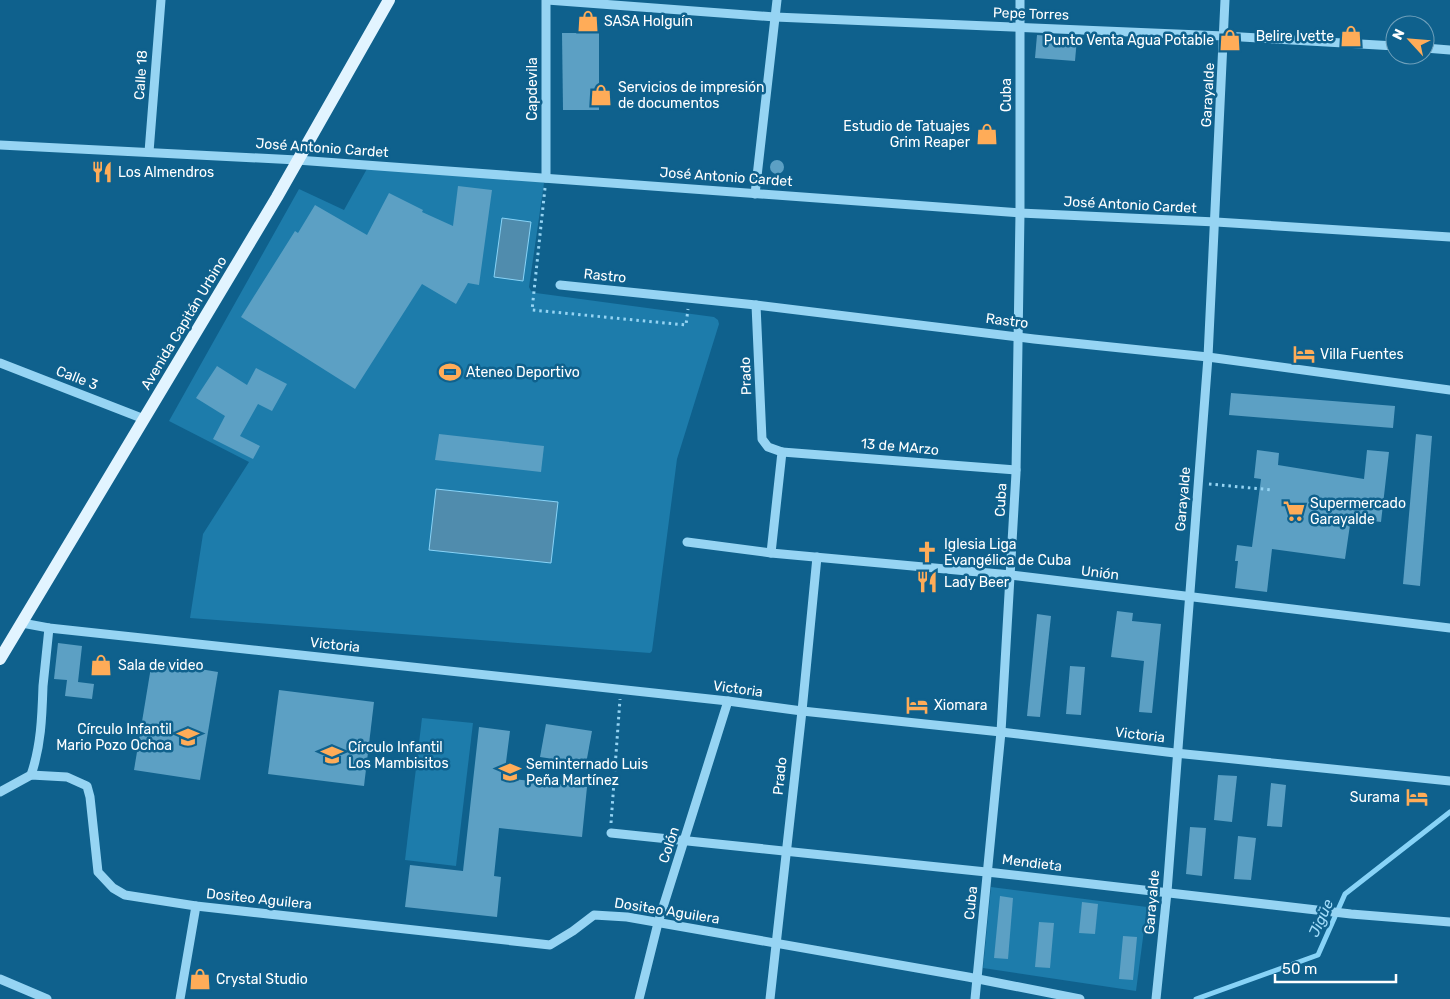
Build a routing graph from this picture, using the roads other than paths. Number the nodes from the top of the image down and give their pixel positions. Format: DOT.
graph roads {
  1 [pos="161,0"];
  2 [pos="389,0"];
  3 [pos="546,0"];
  4 [pos="777,0"];
  5 [pos="1020,0"];
  6 [pos="1225,0"];
  7 [pos="775,17"];
  8 [pos="1020,28"];
  9 [pos="1224,36"];
  10 [pos="1385,45"];
  11 [pos="1435,49"];
  12 [pos="1450,50"];
  13 [pos="0,145"];
  14 [pos="149,152"];
  15 [pos="297,160"];
  16 [pos="546,178"];
  17 [pos="755,194"];
  18 [pos="1020,213"];
  19 [pos="1216,222"];
  20 [pos="1450,237"];
  21 [pos="560,285"];
  22 [pos="756,305"];
  23 [pos="1017,336"];
  24 [pos="1208,357"];
  25 [pos="0,362"];
  26 [pos="1450,390"];
  27 [pos="144,419"];
  28 [pos="782,452"];
  29 [pos="1016,470"];
  30 [pos="687,542"];
  31 [pos="771,553"];
  32 [pos="817,557"];
  33 [pos="1011,575"];
  34 [pos="1189,598"];
  35 [pos="22,623"];
  36 [pos="49,628"];
  37 [pos="1450,628"];
  38 [pos="0,659"];
  39 [pos="728,701"];
  40 [pos="802,711"];
  41 [pos="1002,732"];
  42 [pos="1178,753"];
  43 [pos="31,775"];
  44 [pos="1450,782"];
  45 [pos="0,792"];
  46 [pos="611,832"];
  47 [pos="684,841"];
  48 [pos="786,850"];
  49 [pos="988,872"];
  50 [pos="1167,892"];
  51 [pos="196,906"];
  52 [pos="1450,922"];
  53 [pos="658,923"];
  54 [pos="776,943"];
  55 [pos="0,979"];
  56 [pos="976,979"];
  57 [pos="48,999"];
  58 [pos="180,999"];
  59 [pos="639,999"];
  60 [pos="770,999"];
  61 [pos="975,999"];
  62 [pos="1080,999"];
  63 [pos="1156,999"];
  1 -- 14 [label="street, Calle 18"];
  2 -- 15 [label="main road, Avenida Capitán Urbino"];
  3 -- 7 [label="street, Pepe Torres"];
  3 -- 16 [label="street, Capdevila"];
  4 -- 7 [label="street"];
  5 -- 8 [label="street, Cuba"];
  6 -- 9 [label="street, Garayalde"];
  7 -- 8 [label="street, Pepe Torres"];
  7 -- 17 [label="street"];
  8 -- 9 [label="street, Pepe Torres"];
  8 -- 18 [label="street, Cuba"];
  9 -- 10 [label="street, Pepe Torres"];
  9 -- 19 [label="street, Garayalde"];
  11 -- 12 [label="street"];
  13 -- 14 [label="street, José Antonio Cardet"];
  14 -- 15 [label="street, José Antonio Cardet"];
  15 -- 16 [label="street, José Antonio Cardet"];
  15 -- 27 [label="main road, Avenida Capitán Urbino"];
  16 -- 17 [label="street, José Antonio Cardet"];
  17 -- 18 [label="street, José Antonio Cardet"];
  18 -- 19 [label="street, José Antonio Cardet"];
  18 -- 23 [label="street, Cuba"];
  19 -- 20 [label="street, José Antonio Cardet"];
  19 -- 24 [label="street, Garayalde"];
  21 -- 22 [label="street, Rastro"];
  22 -- 23 [label="street, Rastro"];
  22 -- 28 [label="street, Prado"];
  23 -- 24 [label="street, Rastro"];
  23 -- 29 [label="street, Cuba"];
  24 -- 26 [label="street, Rastro"];
  24 -- 34 [label="street, Garayalde"];
  25 -- 27 [label="street, Calle 3"];
  27 -- 35 [label="main road, Avenida Capitán Urbino"];
  28 -- 29 [label="street, 13 de MArzo"];
  28 -- 31 [label="street"];
  29 -- 33 [label="street, Cuba"];
  30 -- 31 [label="street, Unión"];
  31 -- 32 [label="street, Unión"];
  32 -- 33 [label="street, Unión"];
  32 -- 40 [label="street, Prado"];
  33 -- 34 [label="street, Unión"];
  33 -- 41 [label="street, Cuba"];
  34 -- 37 [label="street, Unión"];
  34 -- 42 [label="street, Garayalde"];
  35 -- 36 [label="street, Victoria"];
  35 -- 38 [label="main road, Avenida Capitán Urbino"];
  36 -- 39 [label="street, Victoria"];
  36 -- 43 [label="street"];
  39 -- 40 [label="street, Victoria"];
  39 -- 47 [label="street, Colón"];
  40 -- 41 [label="street, Victoria"];
  40 -- 48 [label="street, Prado"];
  41 -- 42 [label="street, Victoria"];
  41 -- 49 [label="street, Cuba"];
  42 -- 44 [label="street, Victoria"];
  42 -- 50 [label="street, Garayalde"];
  43 -- 45 [label="street"];
  43 -- 51 [label="street, Dositeo Aguilera"];
  46 -- 47 [label="street, Mendieta"];
  47 -- 48 [label="street, Mendieta"];
  47 -- 53 [label="street, Colón"];
  48 -- 49 [label="street, Mendieta"];
  48 -- 54 [label="street, Prado"];
  49 -- 50 [label="street, Mendieta"];
  49 -- 56 [label="street, Cuba"];
  50 -- 52 [label="street, Mendieta"];
  50 -- 63 [label="street, Garayalde"];
  51 -- 53 [label="street, Dositeo Aguilera"];
  51 -- 58 [label="street, Dositeo Aguilera"];
  53 -- 54 [label="street, Dositeo Aguilera"];
  53 -- 59 [label="street, Colón"];
  54 -- 56 [label="street, Dositeo Aguilera"];
  54 -- 60 [label="street, Prado"];
  55 -- 57 [label="street"];
  56 -- 61 [label="street, Cuba"];
  56 -- 62 [label="street, Dositeo Aguilera"];
}
